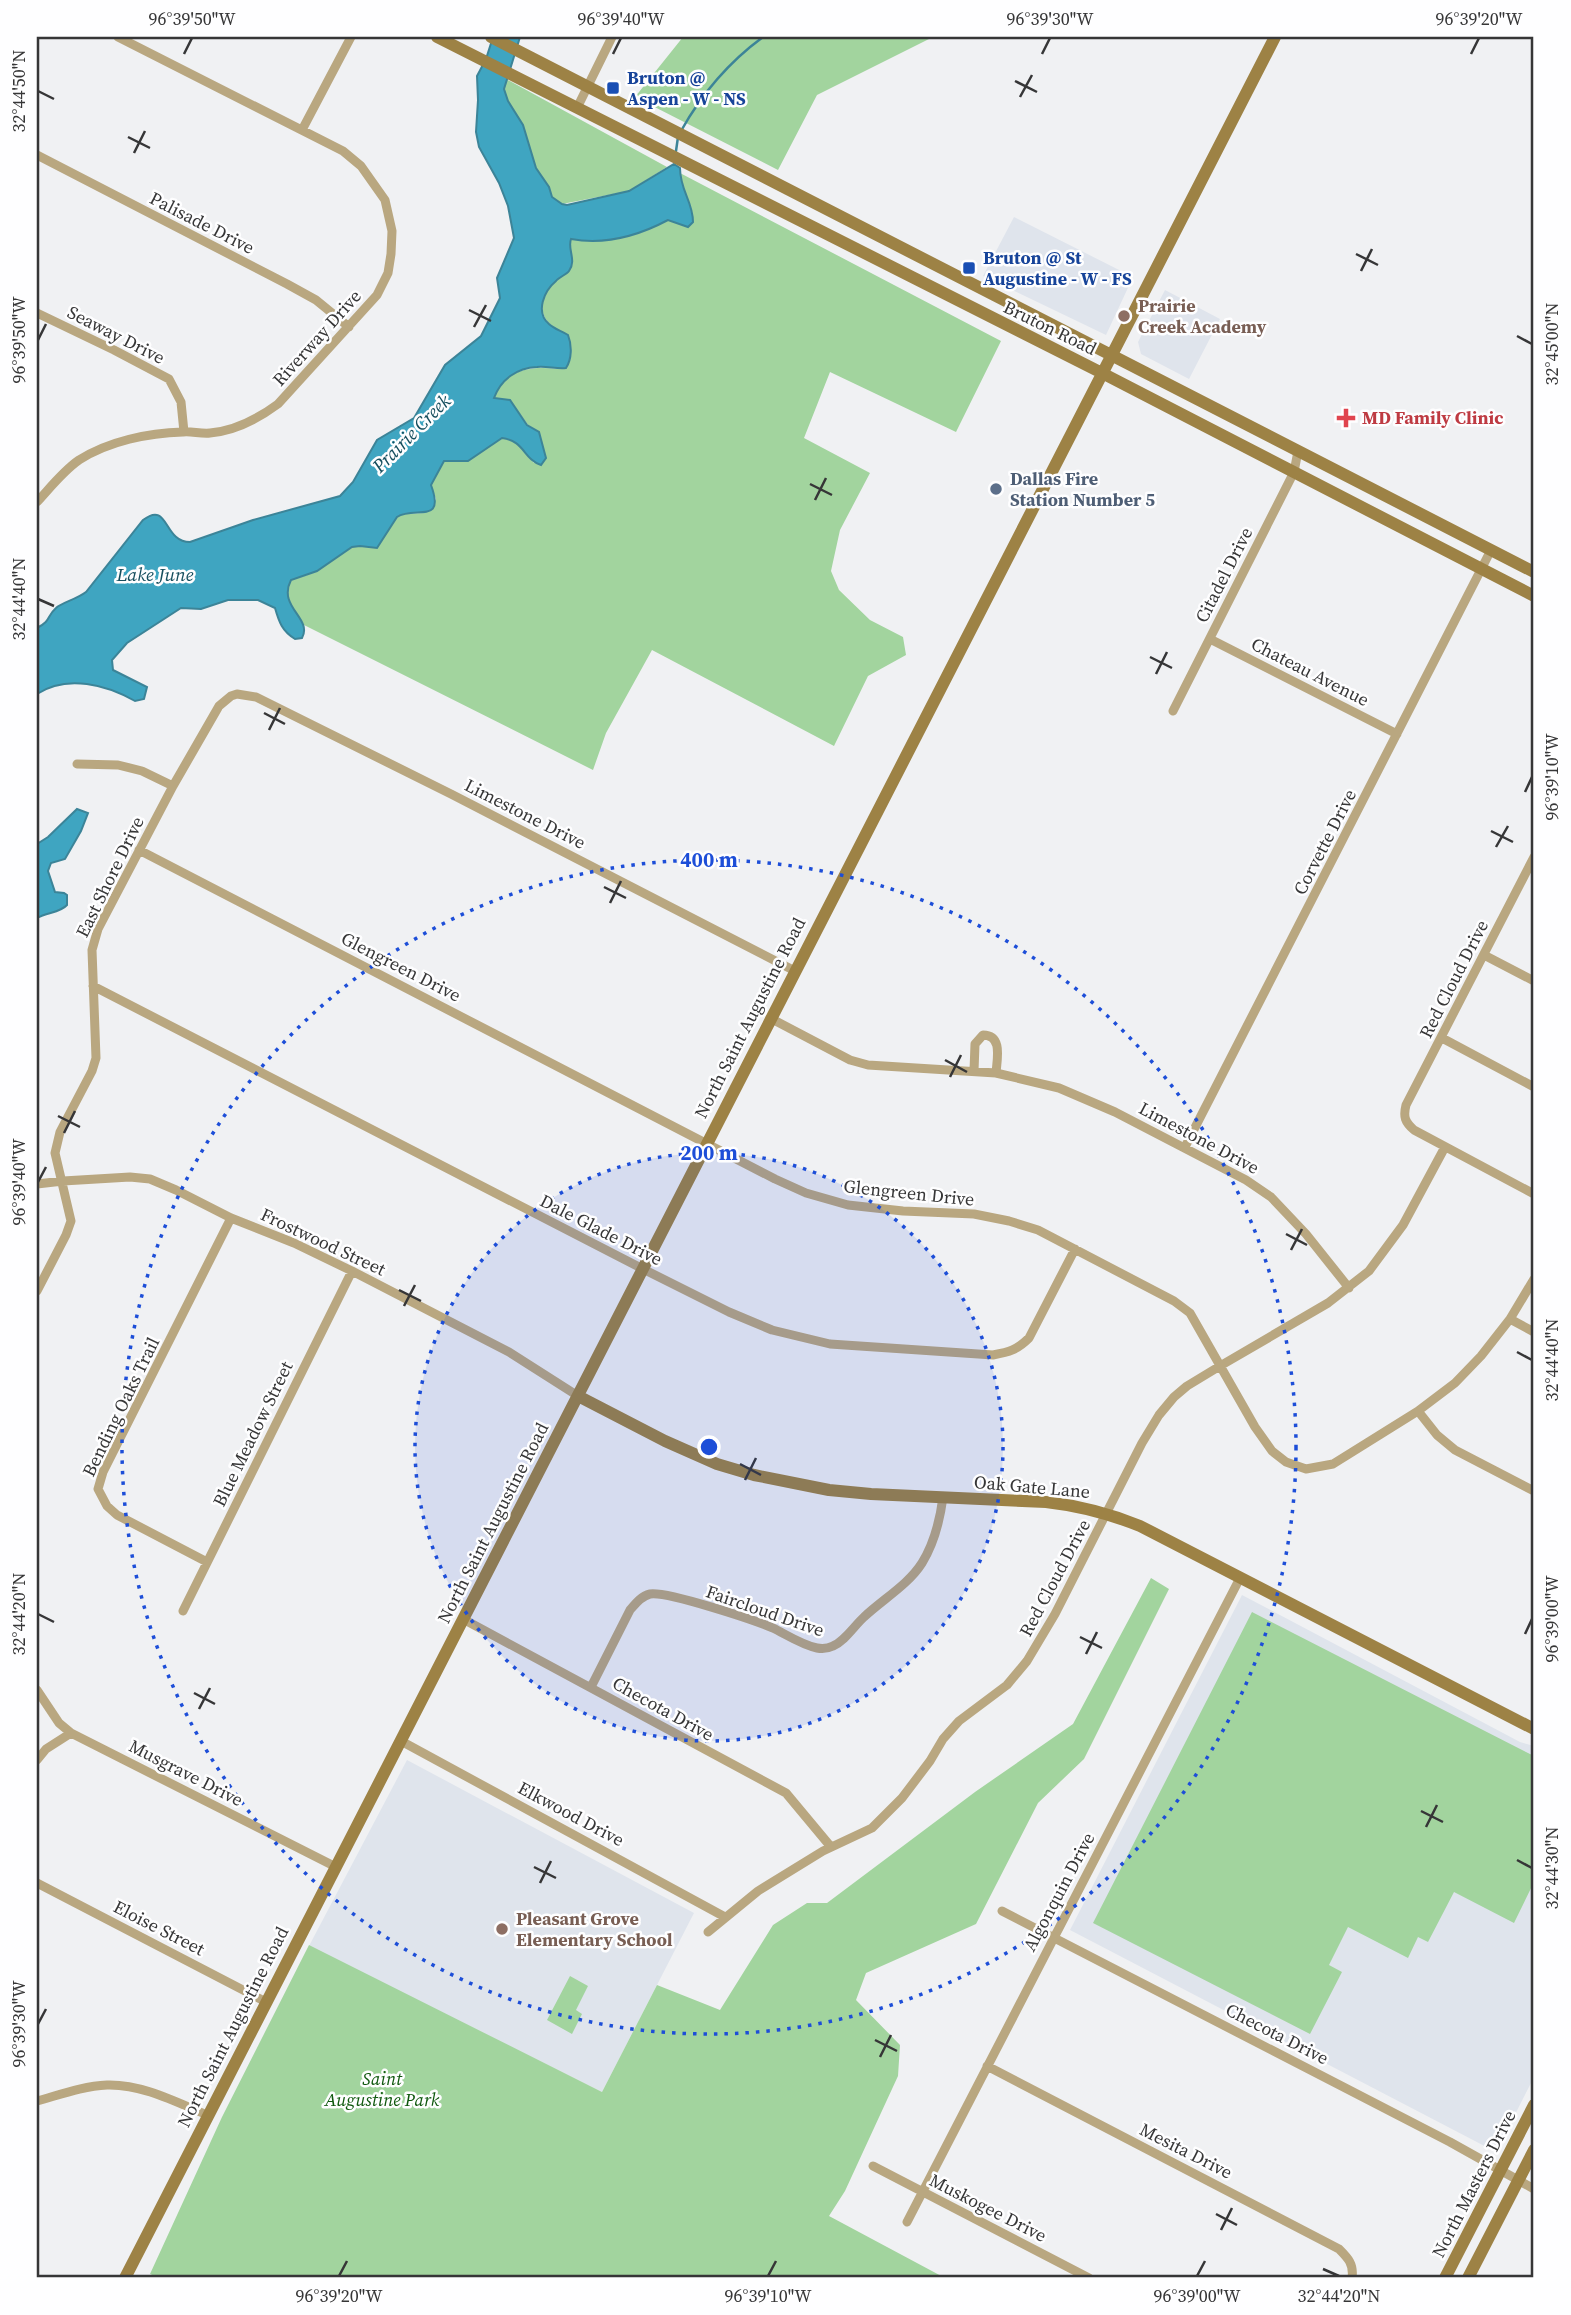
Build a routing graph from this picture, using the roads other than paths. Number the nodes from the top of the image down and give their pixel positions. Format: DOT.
graph roads {
  1 [pos="118,37"];
  2 [pos="351,37"];
  3 [pos="437,37"];
  4 [pos="491,37"];
  5 [pos="612,37"];
  6 [pos="1275,37"];
  7 [pos="588,87"];
  8 [pos="577,108"];
  9 [pos="302,130"];
  10 [pos="37,155"];
  11 [pos="872,233"];
  12 [pos="862,252"];
  13 [pos="37,313"];
  14 [pos="349,327"];
  15 [pos="1111,356"];
  16 [pos="1102,373"];
  17 [pos="184,432"];
  18 [pos="1298,452"];
  19 [pos="1294,472"];
  20 [pos="37,502"];
  21 [pos="1492,550"];
  22 [pos="1482,569"];
  23 [pos="1534,572"];
  24 [pos="1534,596"];
  25 [pos="1210,639"];
  26 [pos="237,694"];
  27 [pos="1173,711"];
  28 [pos="1397,734"];
  29 [pos="77,764"];
  30 [pos="173,786"];
  31 [pos="139,850"];
  32 [pos="1534,857"];
  33 [pos="1531,873"];
  34 [pos="1484,956"];
  35 [pos="795,971"];
  36 [pos="1534,981"];
  37 [pos="93,986"];
  38 [pos="770,1018"];
  39 [pos="1442,1038"];
  40 [pos="974,1071"];
  41 [pos="996,1073"];
  42 [pos="1534,1087"];
  43 [pos="706,1143"];
  44 [pos="1185,1147"];
  45 [pos="1445,1147"];
  46 [pos="63,1181"];
  47 [pos="37,1184"];
  48 [pos="1534,1194"];
  49 [pos="232,1218"];
  50 [pos="1075,1248"];
  51 [pos="643,1269"];
  52 [pos="352,1271"];
  53 [pos="1534,1279"];
  54 [pos="1349,1288"];
  55 [pos="37,1291"];
  56 [pos="1510,1319"];
  57 [pos="1534,1332"];
  58 [pos="1220,1366"];
  59 [pos="578,1396"];
  60 [pos="1418,1411"];
  61 [pos="1534,1491"];
  62 [pos="943,1497"];
  63 [pos="1108,1513"];
  64 [pos="206,1562"];
  65 [pos="1240,1578"];
  66 [pos="183,1611"];
  67 [pos="463,1619"];
  68 [pos="591,1687"];
  69 [pos="37,1690"];
  70 [pos="1534,1729"];
  71 [pos="71,1733"];
  72 [pos="401,1741"];
  73 [pos="37,1760"];
  74 [pos="831,1847"];
  75 [pos="336,1867"];
  76 [pos="37,1883"];
  77 [pos="1002,1911"];
  78 [pos="725,1917"];
  79 [pos="708,1932"];
  80 [pos="1054,1937"];
  81 [pos="266,2002"];
  82 [pos="987,2066"];
  83 [pos="37,2101"];
  84 [pos="1534,2105"];
  85 [pos="207,2115"];
  86 [pos="1534,2150"];
  87 [pos="873,2166"];
  88 [pos="1501,2169"];
  89 [pos="1518,2181"];
  90 [pos="1534,2189"];
  91 [pos="921,2191"];
  92 [pos="907,2222"];
  93 [pos="125,2278"];
  94 [pos="1089,2278"];
  95 [pos="1352,2278"];
  96 [pos="1445,2278"];
  97 [pos="1468,2278"];
  1 -- 9 [label="street, Riverway Drive"];
  2 -- 9 [label="street"];
  3 -- 8 [label="street, Bruton Road"];
  4 -- 7 [label="street, Bruton Road"];
  5 -- 7 [label="street"];
  6 -- 15 [label="street, North Saint Augustine Road"];
  7 -- 8 [label="street"];
  7 -- 11 [label="street, Bruton Road"];
  8 -- 12 [label="street, Bruton Road"];
  9 -- 14 [label="street, Riverway Drive"];
  10 -- 14 [label="street, Palisade Drive"];
  11 -- 12 [label="street"];
  11 -- 15 [label="street, Bruton Road"];
  12 -- 16 [label="street, Bruton Road"];
  13 -- 17 [label="street, Seaway Drive"];
  14 -- 17 [label="street, Riverway Drive"];
  15 -- 16 [label="street, North Saint Augustine Road"];
  15 -- 18 [label="street, Bruton Road"];
  16 -- 19 [label="street, Bruton Road"];
  16 -- 35 [label="street, North Saint Augustine Road"];
  17 -- 20 [label="street, Riverway Drive"];
  18 -- 19 [label="street, Citadel Drive"];
  18 -- 21 [label="street, Bruton Road"];
  19 -- 22 [label="street, Bruton Road"];
  19 -- 25 [label="street, Citadel Drive"];
  21 -- 22 [label="street, Corvette Drive"];
  21 -- 23 [label="street, Bruton Road"];
  22 -- 24 [label="street, Bruton Road"];
  22 -- 28 [label="street, Corvette Drive"];
  25 -- 27 [label="street, Citadel Drive"];
  25 -- 28 [label="street, Chateau Avenue"];
  26 -- 30 [label="street, East Shore Drive"];
  26 -- 35 [label="street, Limestone Drive"];
  28 -- 44 [label="street, Corvette Drive"];
  29 -- 30 [label="street"];
  30 -- 31 [label="street, East Shore Drive"];
  31 -- 37 [label="street, East Shore Drive"];
  31 -- 43 [label="street, Glengreen Drive"];
  32 -- 33 [label="street, Red Cloud Drive"];
  33 -- 34 [label="street, Red Cloud Drive"];
  34 -- 36 [label="street"];
  34 -- 39 [label="street, Red Cloud Drive"];
  35 -- 38 [label="street, North Saint Augustine Road"];
  37 -- 46 [label="street, East Shore Drive"];
  37 -- 51 [label="street, Dale Glade Drive"];
  38 -- 40 [label="street, Limestone Drive"];
  38 -- 43 [label="street, North Saint Augustine Road"];
  39 -- 42 [label="street"];
  39 -- 45 [label="street, Red Cloud Drive"];
  40 -- 41 [label="street, Limestone Drive"];
  40 -- 41 [label="street"];
  41 -- 44 [label="street, Limestone Drive"];
  43 -- 50 [label="street, Glengreen Drive"];
  43 -- 51 [label="street, North Saint Augustine Road"];
  44 -- 54 [label="street, Limestone Drive"];
  45 -- 48 [label="street"];
  45 -- 54 [label="street, Red Cloud Drive"];
  46 -- 47 [label="street, Frostwood Street"];
  46 -- 49 [label="street, Frostwood Street"];
  46 -- 55 [label="street, East Shore Drive"];
  49 -- 52 [label="street, Frostwood Street"];
  49 -- 64 [label="street, Bending Oaks Trail"];
  50 -- 51 [label="street, Dale Glade Drive"];
  50 -- 58 [label="street, Glengreen Drive"];
  51 -- 59 [label="street, North Saint Augustine Road"];
  52 -- 59 [label="street, Frostwood Street"];
  52 -- 64 [label="street, Blue Meadow Street"];
  53 -- 56 [label="street, Glengreen Drive"];
  54 -- 58 [label="street, Red Cloud Drive"];
  56 -- 57 [label="street"];
  56 -- 60 [label="street, Glengreen Drive"];
  58 -- 60 [label="street, Glengreen Drive"];
  58 -- 63 [label="street, Red Cloud Drive"];
  59 -- 62 [label="street, Oak Gate Lane"];
  59 -- 67 [label="street, North Saint Augustine Road"];
  60 -- 61 [label="street"];
  62 -- 63 [label="street, Oak Gate Lane"];
  62 -- 68 [label="street, Faircloud Drive"];
  63 -- 65 [label="street, Oak Gate Lane"];
  63 -- 74 [label="street, Red Cloud Drive"];
  64 -- 66 [label="street, Blue Meadow Street"];
  65 -- 70 [label="street, Oak Gate Lane"];
  65 -- 80 [label="street, Algonquin Drive"];
  67 -- 68 [label="street, Checota Drive"];
  67 -- 72 [label="street, North Saint Augustine Road"];
  68 -- 74 [label="street, Checota Drive"];
  69 -- 71 [label="street, Musgrave Drive"];
  71 -- 73 [label="street"];
  71 -- 75 [label="street, Musgrave Drive"];
  72 -- 75 [label="street, North Saint Augustine Road"];
  72 -- 78 [label="street, Elkwood Drive"];
  74 -- 78 [label="street, Red Cloud Drive"];
  75 -- 81 [label="street, North Saint Augustine Road"];
  76 -- 81 [label="street, Eloise Street"];
  77 -- 80 [label="street, Checota Drive"];
  78 -- 79 [label="street, Red Cloud Drive"];
  80 -- 82 [label="street, Algonquin Drive"];
  80 -- 88 [label="street, Checota Drive"];
  81 -- 85 [label="street, North Saint Augustine Road"];
  82 -- 91 [label="street, Algonquin Drive"];
  82 -- 95 [label="street, Mesita Drive"];
  83 -- 85 [label="street"];
  84 -- 88 [label="street, North Masters Drive"];
  85 -- 93 [label="street, North Saint Augustine Road"];
  86 -- 89 [label="street"];
  87 -- 91 [label="street, Muskogee Drive"];
  88 -- 89 [label="street, Checota Drive"];
  88 -- 96 [label="street, North Masters Drive"];
  89 -- 90 [label="street, Checota Drive"];
  89 -- 97 [label="street"];
  91 -- 92 [label="street, Algonquin Drive"];
  91 -- 94 [label="street, Muskogee Drive"];
}
